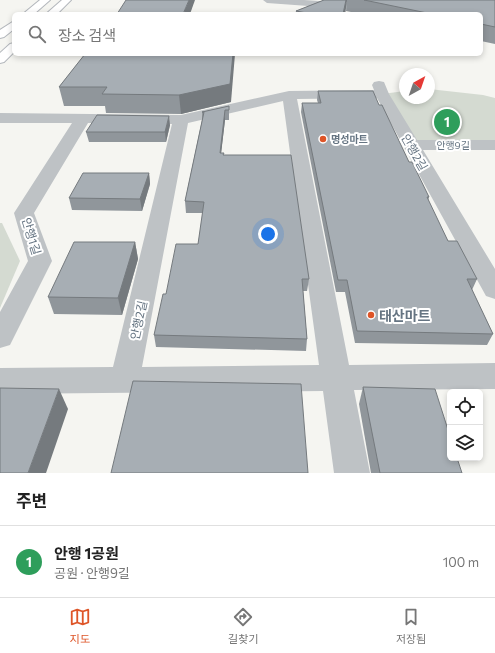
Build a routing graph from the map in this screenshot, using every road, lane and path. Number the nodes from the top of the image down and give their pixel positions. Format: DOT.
graph roads {
  1 [pos="46,0"];
  2 [pos="66,0"];
  3 [pos="267,0"];
  4 [pos="394,0"];
  5 [pos="319,2"];
  6 [pos="31,12"];
  7 [pos="53,12"];
  8 [pos="12,26"];
  9 [pos="0,35"];
  10 [pos="12,48"];
  11 [pos="0,59"];
  12 [pos="289,95"];
  13 [pos="0,118"];
  14 [pos="82,118"];
  15 [pos="181,120"];
  16 [pos="411,145"];
  17 [pos="495,145"];
  18 [pos="495,290"];
  19 [pos="0,337"];
  20 [pos="495,376"];
  21 [pos="336,378"];
  22 [pos="125,380"];
  23 [pos="0,381"];
  24 [pos="352,473"];
  1 -- 6 [label="street"];
  2 -- 7 [label="street"];
  3 -- 5 [label="street"];
  4 -- 5 [label="street"];
  8 -- 9 [label="street"];
  10 -- 11 [label="street"];
  12 -- 15 [label="street, 안행2길"];
  12 -- 16 [label="street, 안행2길"];
  12 -- 21 [label="street"];
  13 -- 14 [label="street, 안행2길"];
  14 -- 15 [label="street, 안행2길"];
  14 -- 19 [label="street, 안행1길"];
  15 -- 22 [label="street, 안행2길"];
  16 -- 17 [label="street, 안행9길"];
  16 -- 18 [label="street, 안행2길"];
  20 -- 21 [label="street"];
  21 -- 22 [label="street"];
  21 -- 24 [label="street"];
  22 -- 23 [label="street"];
}
